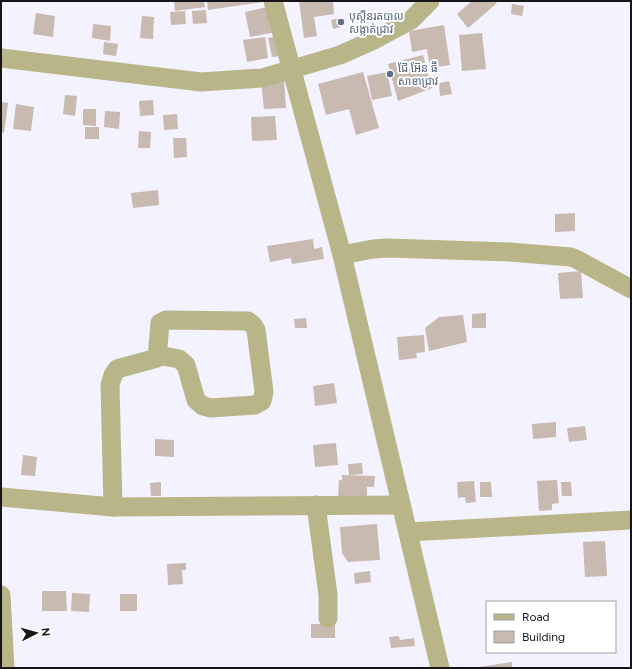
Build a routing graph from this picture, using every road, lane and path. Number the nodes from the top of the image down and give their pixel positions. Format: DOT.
graph roads {
  1 [pos="273,1"];
  2 [pos="430,1"];
  3 [pos="1,58"];
  4 [pos="291,70"];
  5 [pos="342,255"];
  6 [pos="631,289"];
  7 [pos="158,355"];
  8 [pos="1,497"];
  9 [pos="316,505"];
  10 [pos="401,505"];
  11 [pos="113,507"];
  12 [pos="631,520"];
  13 [pos="408,532"];
  14 [pos="1,595"];
  15 [pos="328,618"];
  16 [pos="5,668"];
  17 [pos="440,668"];
  1 -- 4 [label="street"];
  2 -- 4 [label="street"];
  3 -- 4 [label="street"];
  4 -- 5 [label="street"];
  5 -- 6 [label="street"];
  5 -- 10 [label="street"];
  7 -- 7 [label="street"];
  7 -- 11 [label="street"];
  8 -- 11 [label="street"];
  9 -- 10 [label="street"];
  9 -- 11 [label="street"];
  9 -- 15 [label="street"];
  10 -- 13 [label="street"];
  12 -- 13 [label="street"];
  13 -- 17 [label="street"];
  14 -- 16 [label="street"];
}
